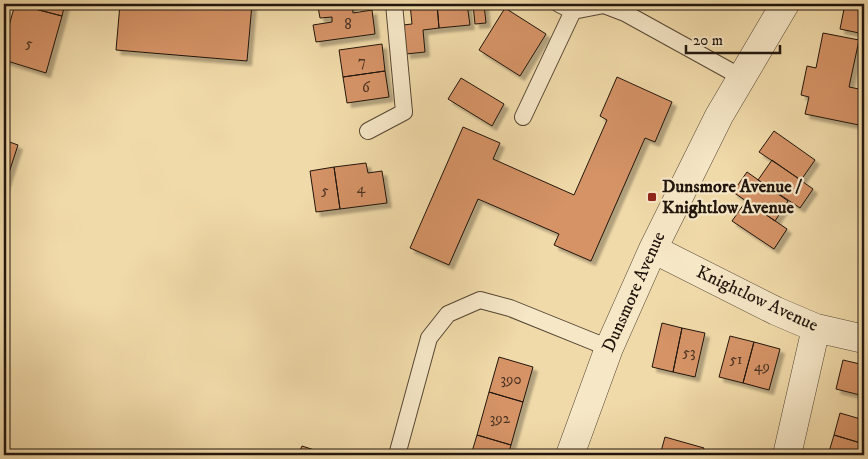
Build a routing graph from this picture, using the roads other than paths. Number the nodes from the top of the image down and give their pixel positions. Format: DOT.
graph roads {
  1 [pos="394,4"];
  2 [pos="785,4"];
  3 [pos="566,7"];
  4 [pos="741,77"];
  5 [pos="523,117"];
  6 [pos="368,131"];
  7 [pos="652,249"];
  8 [pos="816,328"];
  9 [pos="864,339"];
  10 [pos="608,348"];
  11 [pos="397,455"];
  12 [pos="570,455"];
  13 [pos="787,455"];
  1 -- 6 [label="lane"];
  2 -- 4 [label="street, Dunsmore Avenue"];
  3 -- 4 [label="lane"];
  3 -- 5 [label="lane"];
  4 -- 7 [label="street, Dunsmore Avenue"];
  7 -- 8 [label="street, Knightlow Avenue"];
  7 -- 10 [label="street, Dunsmore Avenue"];
  8 -- 9 [label="street, Knightlow Avenue"];
  8 -- 13 [label="street"];
  10 -- 11 [label="lane"];
  10 -- 12 [label="street, Dunsmore Avenue"];
}
